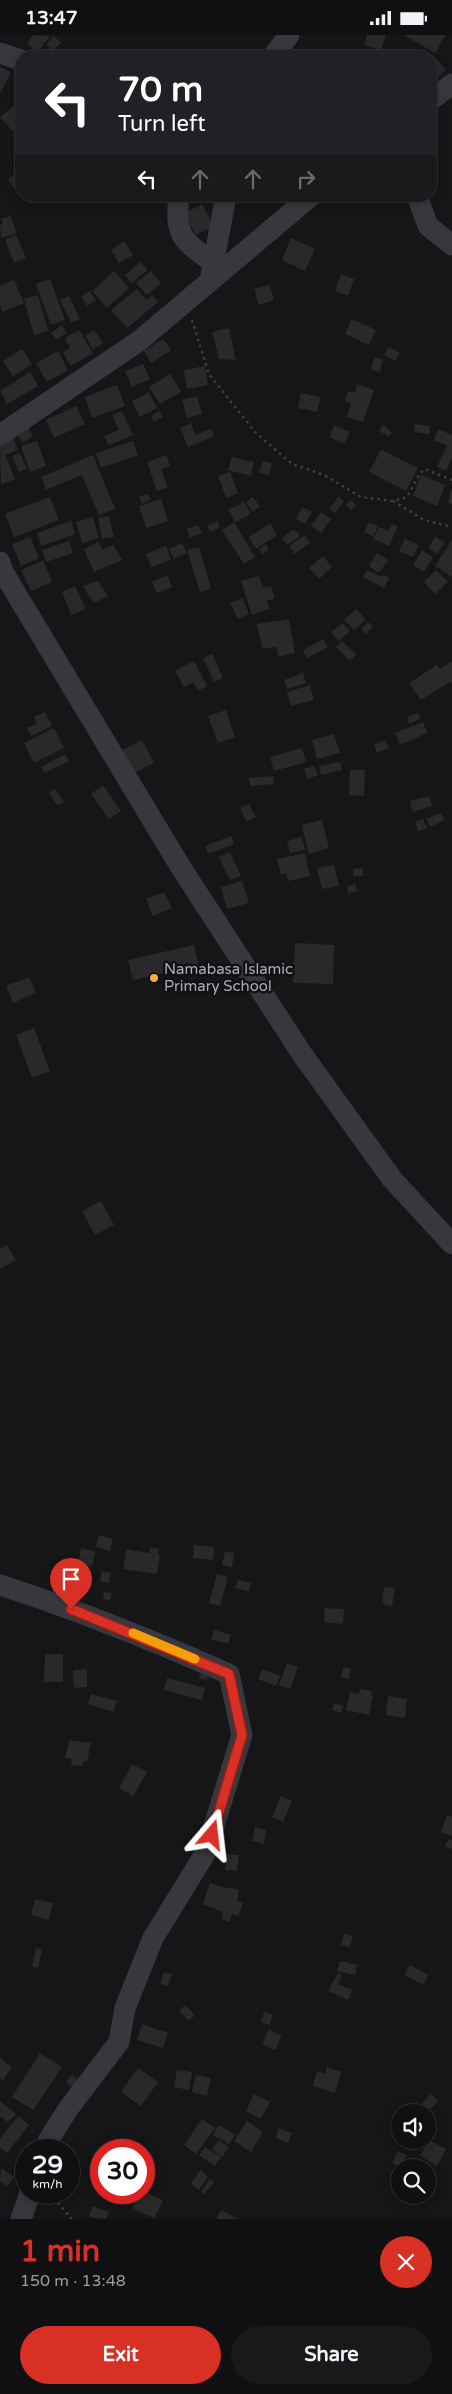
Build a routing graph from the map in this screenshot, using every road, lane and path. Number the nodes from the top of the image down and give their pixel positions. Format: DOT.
graph roads {
  1 [pos="289,35"];
  2 [pos="278,50"];
  3 [pos="0,53"];
  4 [pos="15,58"];
  5 [pos="452,84"];
  6 [pos="437,95"];
  7 [pos="179,202"];
  8 [pos="225,202"];
  9 [pos="303,202"];
  10 [pos="419,202"];
  11 [pos="452,245"];
  12 [pos="212,272"];
  13 [pos="188,299"];
  14 [pos="0,435"];
  15 [pos="452,480"];
  16 [pos="393,501"];
  17 [pos="452,527"];
  18 [pos="1,570"];
  19 [pos="452,1244"];
  20 [pos="0,1585"];
  21 [pos="49,2139"];
  22 [pos="26,2204"];
  23 [pos="59,2204"];
  24 [pos="21,2219"];
  25 [pos="72,2219"];
  1 -- 2 [label="street"];
  3 -- 4 [label="street"];
  5 -- 6 [label="street"];
  7 -- 12 [label="street"];
  8 -- 12 [label="street"];
  9 -- 12 [label="street"];
  10 -- 11 [label="street"];
  12 -- 13 [label="street"];
  13 -- 14 [label="street"];
  13 -- 16 [label="path"];
  15 -- 16 [label="path"];
  16 -- 17 [label="path"];
  18 -- 19 [label="street"];
  20 -- 21 [label="street"];
  22 -- 24 [label="street"];
  23 -- 25 [label="path"];
}
